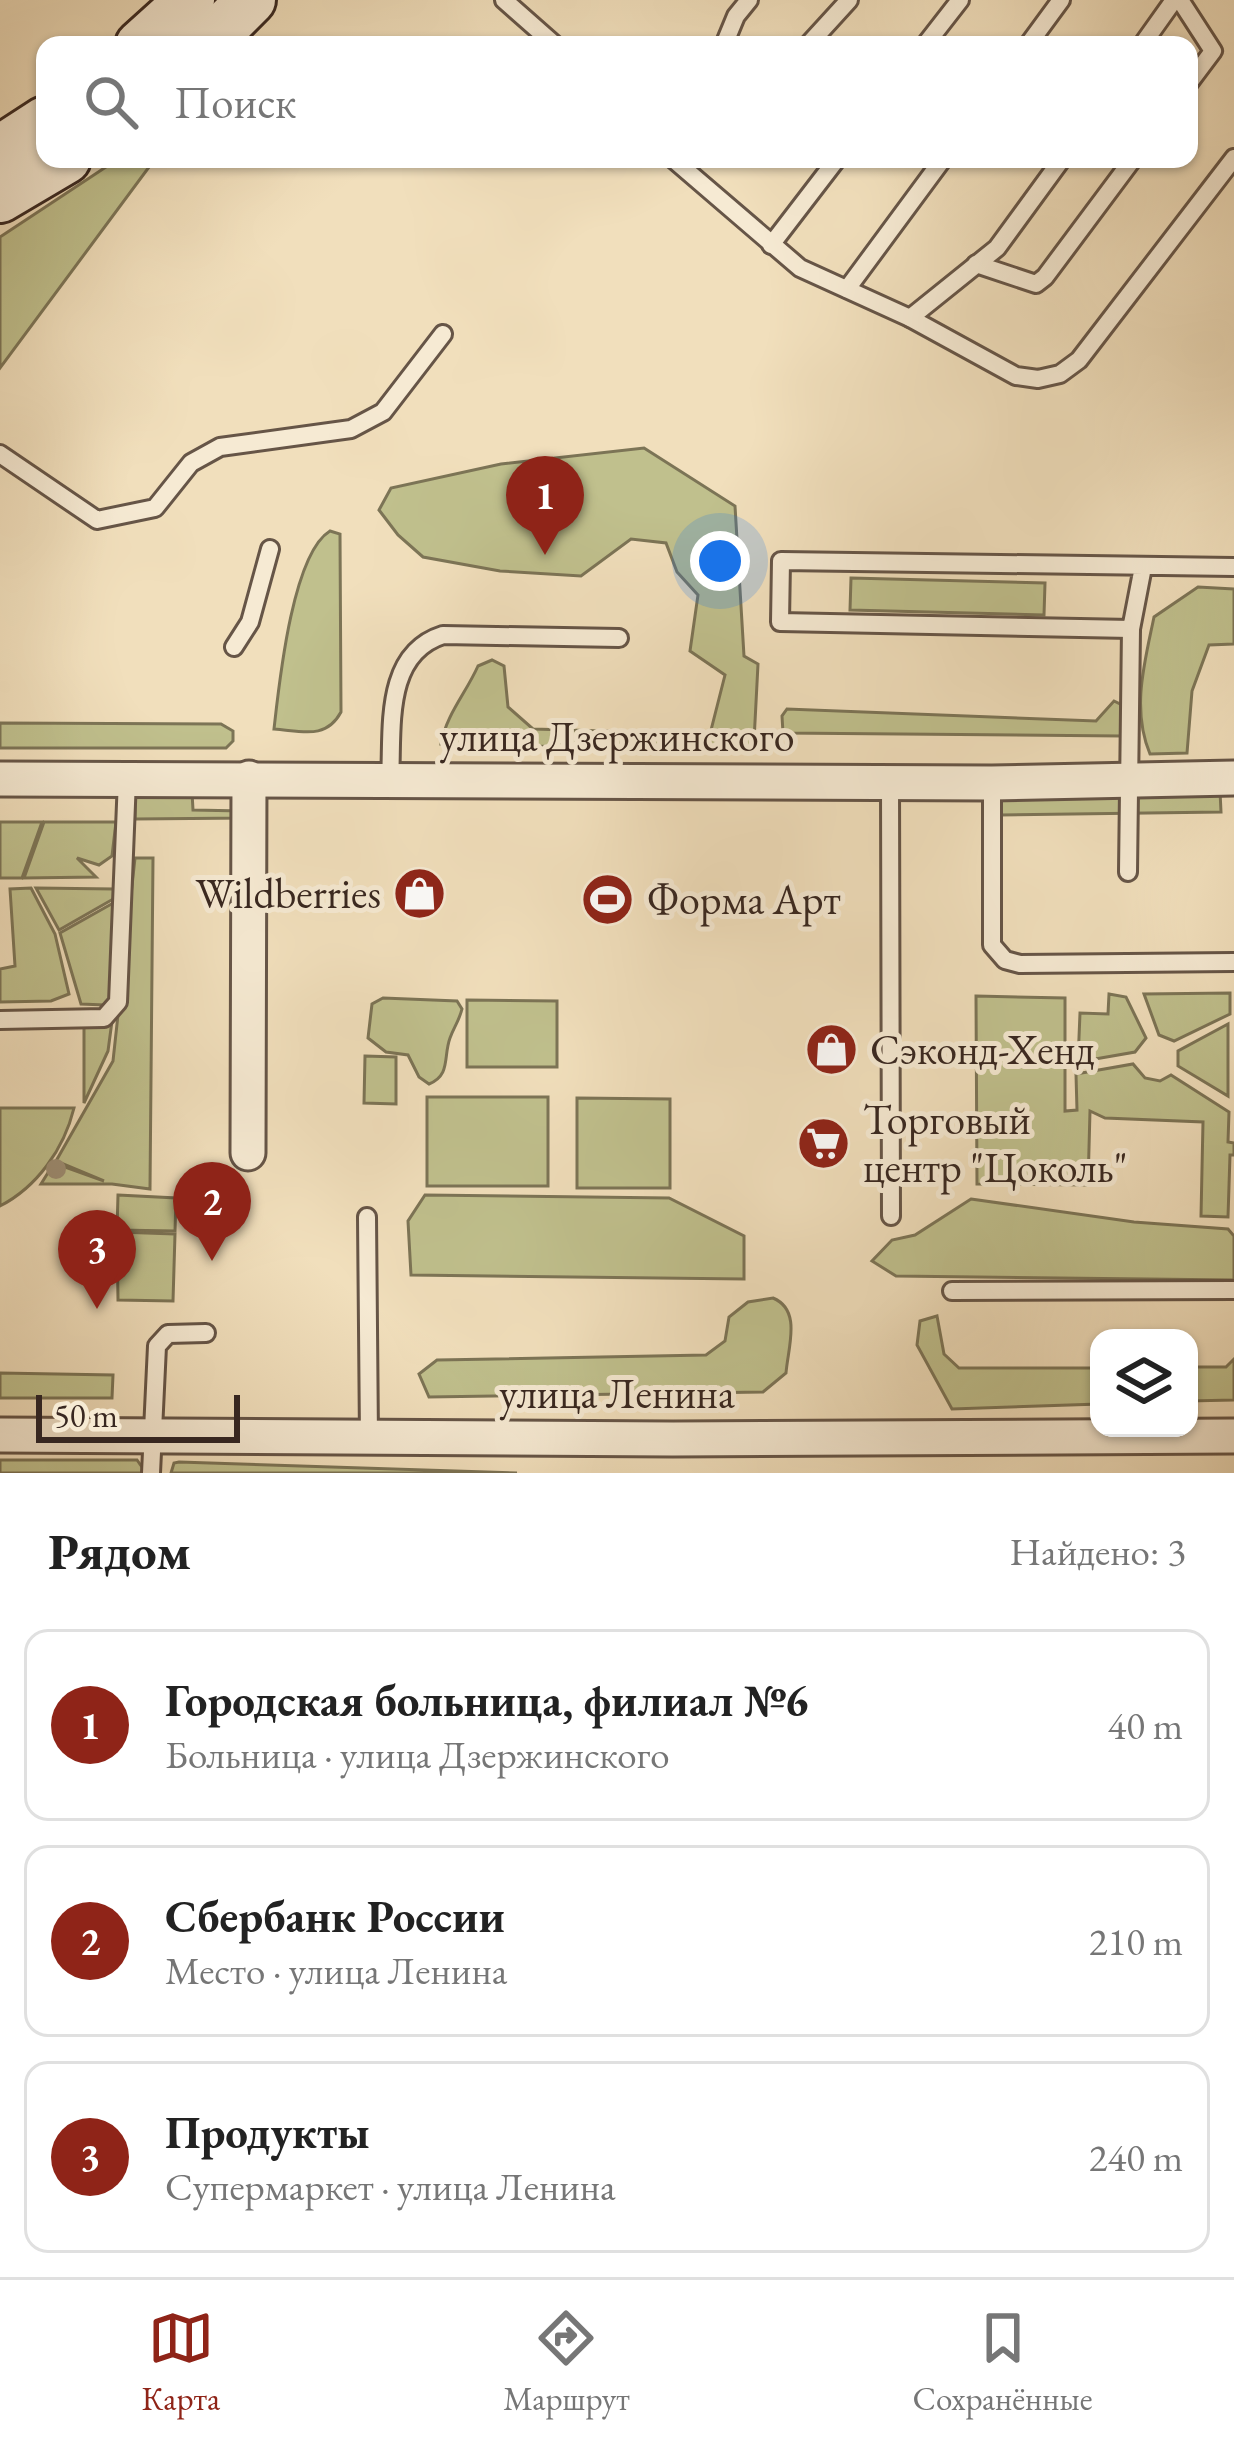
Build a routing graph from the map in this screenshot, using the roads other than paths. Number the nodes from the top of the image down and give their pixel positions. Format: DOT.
graph roads {
  1 [pos="190,0"];
  2 [pos="251,0"];
  3 [pos="505,0"];
  4 [pos="749,0"];
  5 [pos="849,0"];
  6 [pos="960,0"];
  7 [pos="1061,0"];
  8 [pos="1177,0"];
  9 [pos="150,36"];
  10 [pos="215,36"];
  11 [pos="545,36"];
  12 [pos="728,36"];
  13 [pos="816,36"];
  14 [pos="932,36"];
  15 [pos="1035,36"];
  16 [pos="1149,36"];
  17 [pos="1198,71"];
  18 [pos="36,127"];
  19 [pos="0,150"];
  20 [pos="1234,158"];
  21 [pos="51,168"];
  22 [pos="683,168"];
  23 [pos="831,168"];
  24 [pos="936,168"];
  25 [pos="1055,168"];
  26 [pos="1126,168"];
  27 [pos="0,198"];
  28 [pos="771,245"];
  29 [pos="976,264"];
  30 [pos="847,290"];
  31 [pos="910,319"];
  32 [pos="442,334"];
  33 [pos="0,454"];
  34 [pos="270,549"];
  35 [pos="1143,567"];
  36 [pos="1234,567"];
  37 [pos="1131,628"];
  38 [pos="619,638"];
  39 [pos="234,647"];
  40 [pos="249,778"];
  41 [pos="1128,778"];
  42 [pos="1234,778"];
  43 [pos="0,779"];
  44 [pos="127,779"];
  45 [pos="390,780"];
  46 [pos="890,782"];
  47 [pos="992,783"];
  48 [pos="1128,872"];
  49 [pos="1234,962"];
  50 [pos="0,1020"];
  51 [pos="248,1153"];
  52 [pos="891,1216"];
  53 [pos="367,1217"];
  54 [pos="1234,1290"];
  55 [pos="952,1291"];
  56 [pos="206,1333"];
  57 [pos="0,1435"];
  58 [pos="153,1436"];
  59 [pos="1234,1436"];
  60 [pos="369,1438"];
  61 [pos="152,1473"];
  1 -- 9 [label="main road"];
  2 -- 10 [label="main road"];
  3 -- 11 [label="lane"];
  4 -- 12 [label="lane"];
  5 -- 13 [label="lane"];
  6 -- 14 [label="lane"];
  7 -- 15 [label="lane"];
  8 -- 16 [label="lane"];
  8 -- 17 [label="lane"];
  18 -- 19 [label="main road"];
  20 -- 31 [label="lane"];
  21 -- 27 [label="main road"];
  22 -- 28 [label="lane"];
  23 -- 28 [label="lane"];
  24 -- 30 [label="lane"];
  25 -- 29 [label="lane"];
  26 -- 29 [label="lane"];
  28 -- 30 [label="lane"];
  29 -- 31 [label="lane"];
  30 -- 31 [label="lane"];
  32 -- 33 [label="lane"];
  34 -- 39 [label="lane"];
  35 -- 36 [label="lane"];
  35 -- 37 [label="lane"];
  35 -- 37 [label="lane"];
  37 -- 41 [label="lane"];
  38 -- 45 [label="lane"];
  40 -- 44 [label="street, улица Дзержинского"];
  40 -- 45 [label="street, улица Дзержинского"];
  40 -- 51 [label="street"];
  41 -- 42 [label="street, улица Дзержинского"];
  41 -- 47 [label="street, улица Дзержинского"];
  41 -- 48 [label="lane"];
  43 -- 44 [label="street, улица Дзержинского"];
  44 -- 50 [label="lane"];
  45 -- 46 [label="street, улица Дзержинского"];
  46 -- 47 [label="street, улица Дзержинского"];
  46 -- 52 [label="lane"];
  47 -- 49 [label="lane"];
  53 -- 60 [label="lane"];
  54 -- 55 [label="lane"];
  56 -- 58 [label="lane"];
  57 -- 58 [label="street, улица Ленина"];
  58 -- 60 [label="street, улица Ленина"];
  58 -- 61 [label="lane"];
  59 -- 60 [label="street, улица Ленина"];
}
